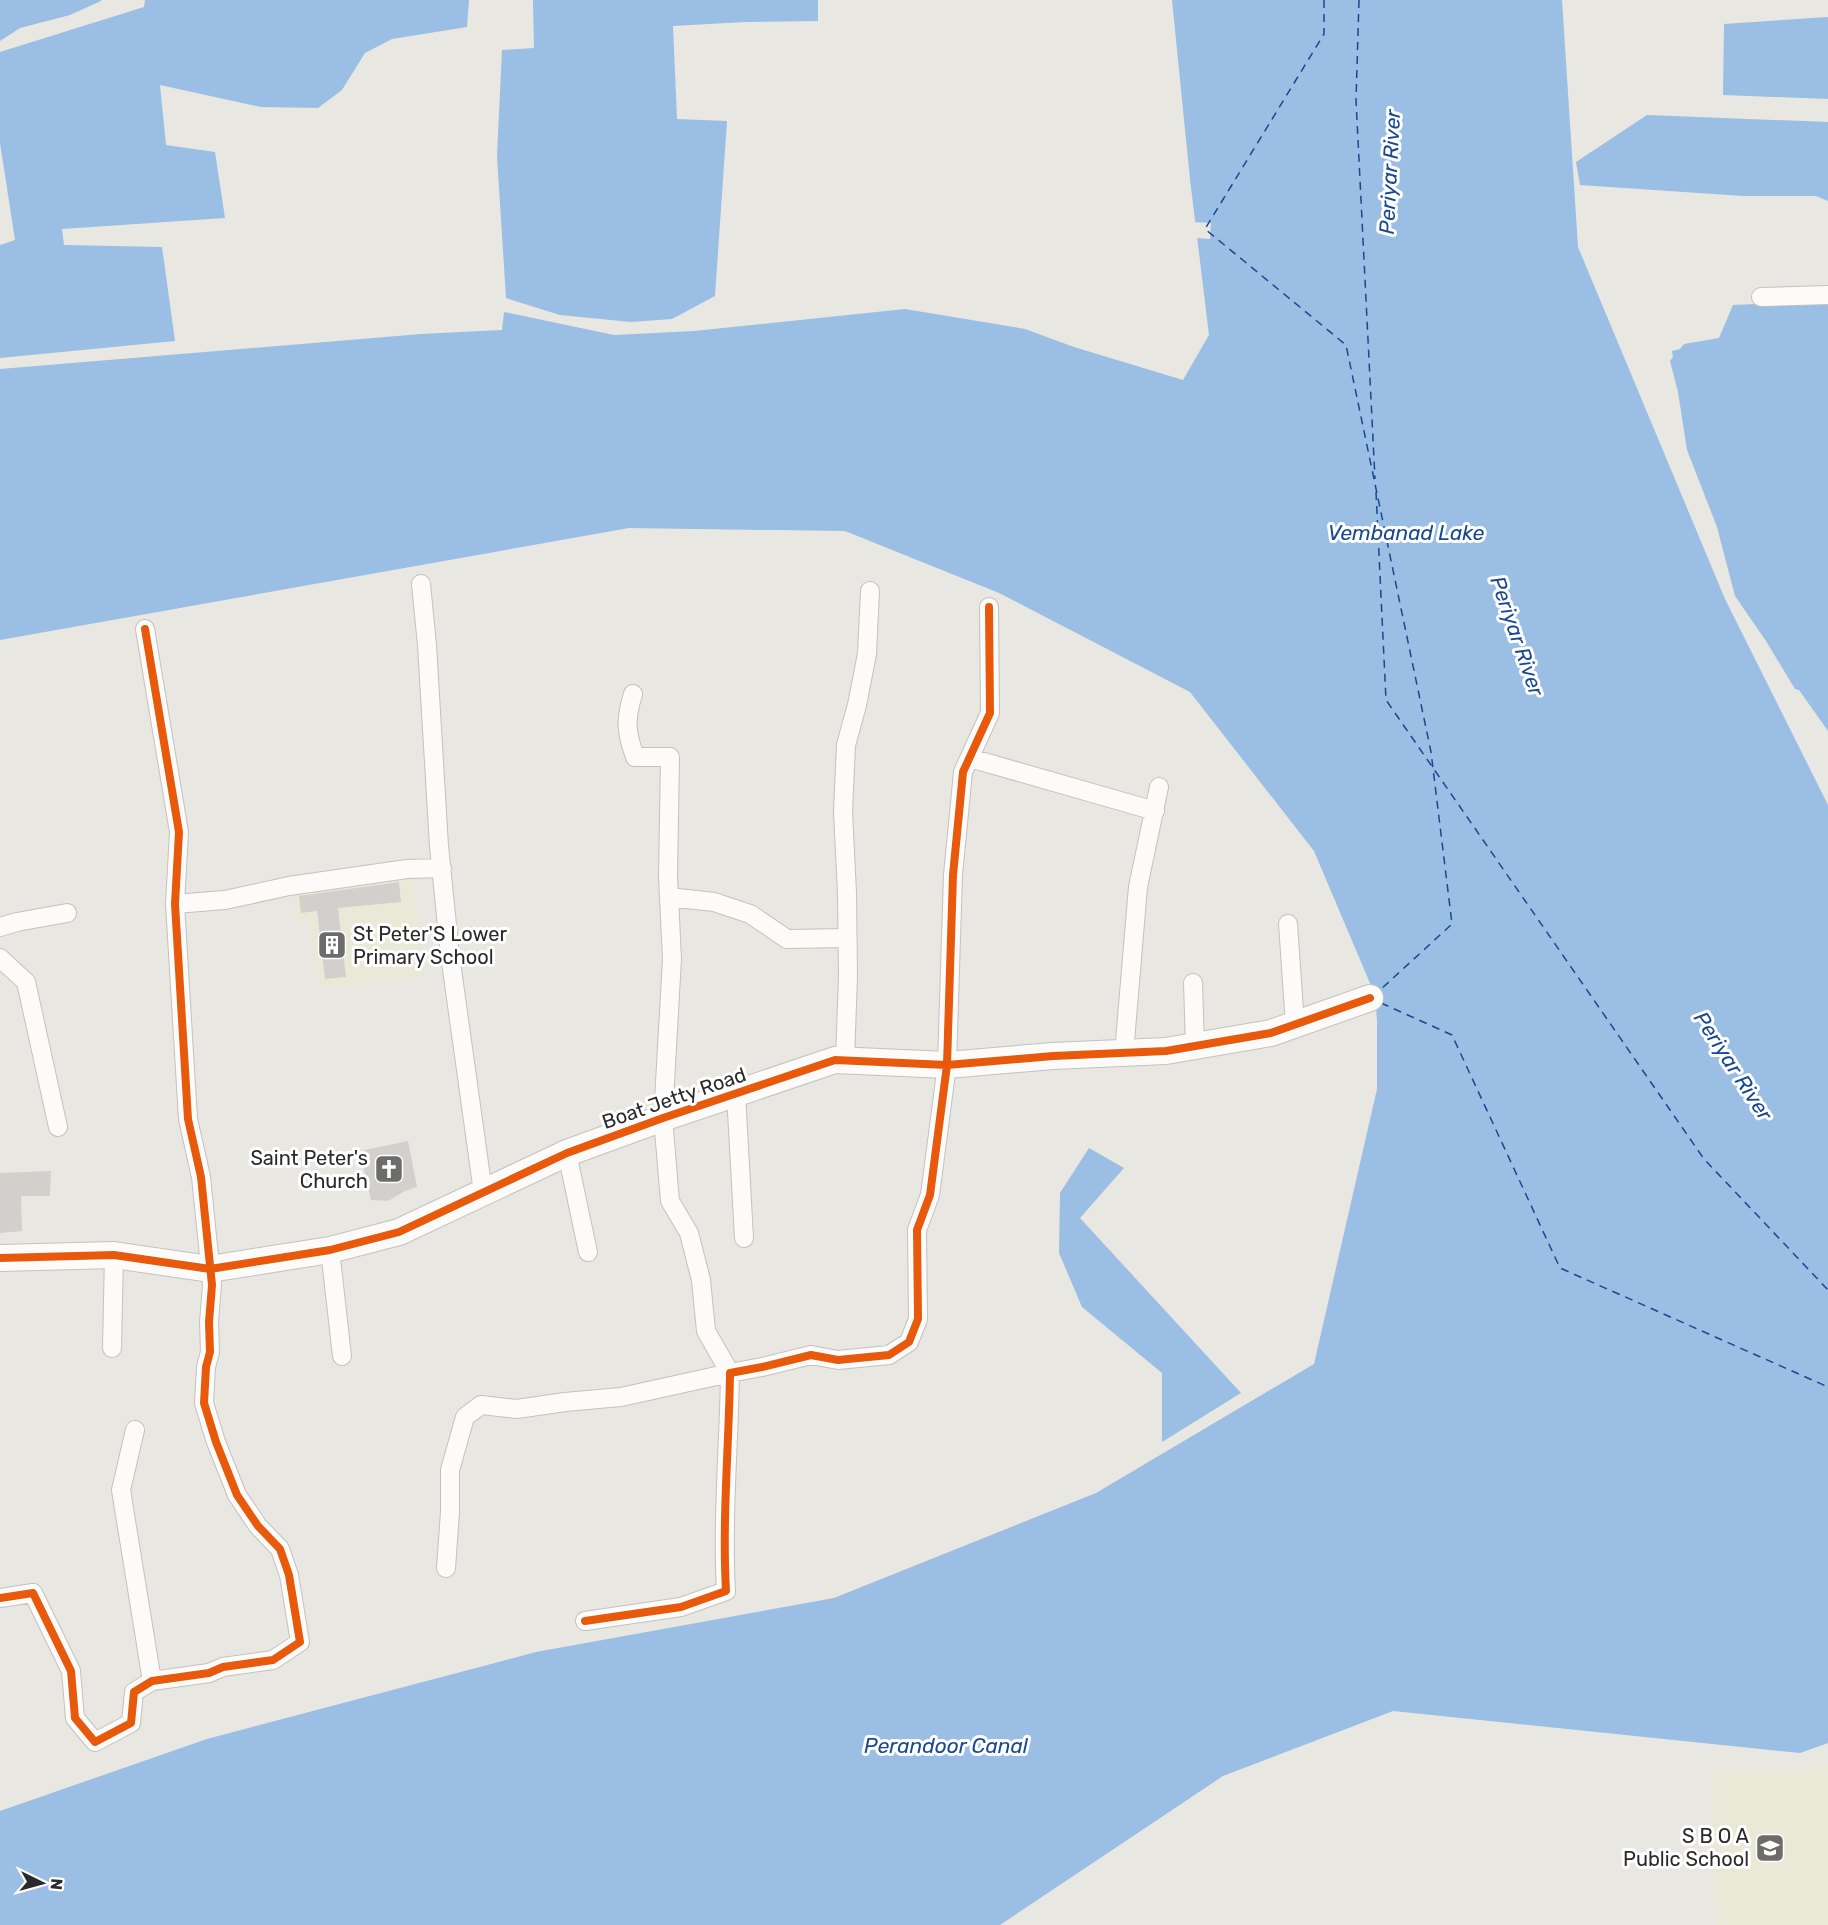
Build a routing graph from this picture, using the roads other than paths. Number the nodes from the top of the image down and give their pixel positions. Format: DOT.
graph roads {
  1 [pos="1828,295"];
  2 [pos="1761,297"];
  3 [pos="420,584"];
  4 [pos="870,591"];
  5 [pos="989,607"];
  6 [pos="145,629"];
  7 [pos="633,694"];
  8 [pos="970,758"];
  9 [pos="1160,787"];
  10 [pos="1155,811"];
  11 [pos="442,868"];
  12 [pos="669,897"];
  13 [pos="175,904"];
  14 [pos="67,914"];
  15 [pos="1288,924"];
  16 [pos="0,927"];
  17 [pos="847,938"];
  18 [pos="0,958"];
  19 [pos="1193,983"];
  20 [pos="1370,998"];
  21 [pos="1295,1025"];
  22 [pos="1195,1046"];
  23 [pos="1124,1053"];
  24 [pos="845,1060"];
  25 [pos="947,1065"];
  26 [pos="736,1093"];
  27 [pos="663,1118"];
  28 [pos="58,1127"];
  29 [pos="567,1153"];
  30 [pos="483,1192"];
  31 [pos="744,1238"];
  32 [pos="330,1250"];
  33 [pos="588,1252"];
  34 [pos="114,1255"];
  35 [pos="0,1258"];
  36 [pos="210,1269"];
  37 [pos="112,1348"];
  38 [pos="342,1356"];
  39 [pos="730,1373"];
  40 [pos="135,1430"];
  41 [pos="446,1568"];
  42 [pos="0,1598"];
  43 [pos="585,1621"];
  44 [pos="152,1681"];
  1 -- 2 [label="street"];
  3 -- 11 [label="street"];
  4 -- 17 [label="street"];
  5 -- 8 [label="street"];
  6 -- 13 [label="street"];
  7 -- 12 [label="street"];
  8 -- 10 [label="street"];
  8 -- 25 [label="street"];
  9 -- 10 [label="street"];
  10 -- 23 [label="street"];
  11 -- 13 [label="street"];
  11 -- 30 [label="street"];
  12 -- 17 [label="street"];
  12 -- 27 [label="street"];
  13 -- 36 [label="street"];
  14 -- 16 [label="street"];
  15 -- 21 [label="street"];
  17 -- 24 [label="street"];
  18 -- 28 [label="street"];
  19 -- 22 [label="street"];
  20 -- 21 [label="street, Boat Jetty Road"];
  21 -- 22 [label="street, Boat Jetty Road"];
  22 -- 23 [label="street, Boat Jetty Road"];
  23 -- 25 [label="street, Boat Jetty Road"];
  24 -- 25 [label="street, Boat Jetty Road"];
  24 -- 26 [label="street, Boat Jetty Road"];
  25 -- 39 [label="street"];
  26 -- 27 [label="street, Boat Jetty Road"];
  26 -- 31 [label="street"];
  27 -- 29 [label="street, Boat Jetty Road"];
  27 -- 39 [label="street"];
  29 -- 30 [label="street, Boat Jetty Road"];
  29 -- 33 [label="street"];
  30 -- 32 [label="street, Boat Jetty Road"];
  32 -- 36 [label="street, Boat Jetty Road"];
  32 -- 38 [label="street"];
  34 -- 35 [label="street, Boat Jetty Road"];
  34 -- 36 [label="street, Boat Jetty Road"];
  34 -- 37 [label="street"];
  36 -- 44 [label="street"];
  39 -- 41 [label="street"];
  39 -- 43 [label="street"];
  40 -- 44 [label="street"];
  42 -- 44 [label="street"];
}
